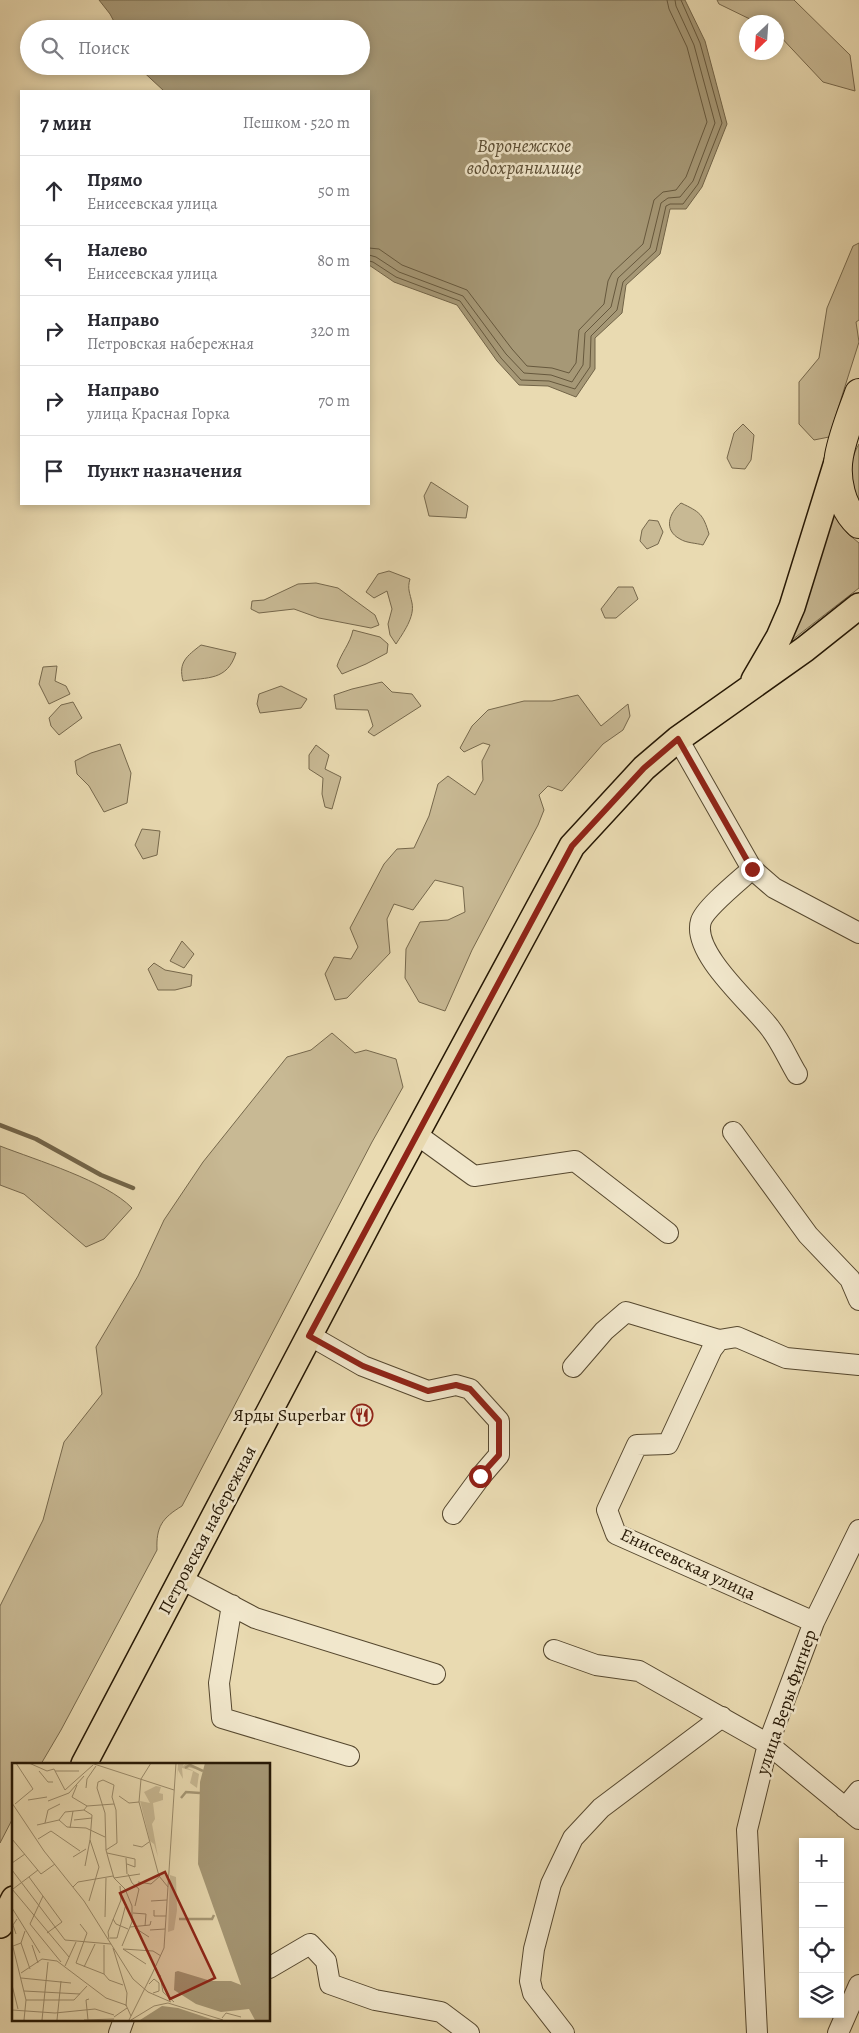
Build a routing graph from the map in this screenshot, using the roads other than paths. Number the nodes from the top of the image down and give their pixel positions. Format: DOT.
graph roads {
  1 [pos="859,393"];
  2 [pos="859,428"];
  3 [pos="839,456"];
  4 [pos="859,524"];
  5 [pos="859,606"];
  6 [pos="750,687"];
  7 [pos="678,739"];
  8 [pos="752,869"];
  9 [pos="859,933"];
  10 [pos="797,1074"];
  11 [pos="733,1132"];
  12 [pos="416,1134"];
  13 [pos="668,1233"];
  14 [pos="859,1300"];
  15 [pos="309,1336"];
  16 [pos="719,1340"];
  17 [pos="859,1365"];
  18 [pos="573,1367"];
  19 [pos="453,1514"];
  20 [pos="859,1530"];
  21 [pos="181,1579"];
  22 [pos="232,1605"];
  23 [pos="814,1622"];
  24 [pos="554,1650"];
  25 [pos="436,1674"];
  26 [pos="722,1717"];
  27 [pos="768,1744"];
  28 [pos="349,1756"];
  29 [pos="85,1763"];
  30 [pos="859,1791"];
  31 [pos="852,1813"];
  32 [pos="12,1903"];
  33 [pos="0,1925"];
  34 [pos="270,1967"];
  35 [pos="859,1985"];
  36 [pos="124,2020"];
  37 [pos="119,2033"];
  38 [pos="470,2033"];
  39 [pos="564,2033"];
  40 [pos="757,2033"];
  41 [pos="838,2033"];
  1 -- 3 [label="highway"];
  2 -- 3 [label="highway"];
  3 -- 4 [label="highway"];
  3 -- 6 [label="main road, Петровская набережная"];
  5 -- 6 [label="main road, Петровская набережная"];
  6 -- 7 [label="main road, Петровская набережная"];
  7 -- 8 [label="street"];
  7 -- 12 [label="main road, Петровская набережная"];
  8 -- 9 [label="street"];
  8 -- 10 [label="street"];
  11 -- 14 [label="street"];
  12 -- 13 [label="street"];
  12 -- 15 [label="main road, Петровская набережная"];
  15 -- 19 [label="street"];
  15 -- 21 [label="main road, Петровская набережная"];
  16 -- 17 [label="street"];
  16 -- 18 [label="street"];
  16 -- 23 [label="street, Енисеевская улица"];
  20 -- 23 [label="street, улица Веры Фигнер"];
  21 -- 22 [label="street"];
  21 -- 29 [label="main road, Петровская набережная"];
  22 -- 25 [label="street"];
  22 -- 28 [label="street"];
  23 -- 27 [label="street, улица Веры Фигнер"];
  24 -- 26 [label="street"];
  26 -- 27 [label="street"];
  26 -- 39 [label="street"];
  27 -- 31 [label="street"];
  27 -- 40 [label="street, улица Веры Фигнер"];
  30 -- 31 [label="street"];
  32 -- 33 [label="main road"];
  34 -- 38 [label="street"];
  35 -- 41 [label="street"];
  36 -- 37 [label="street"];
}
